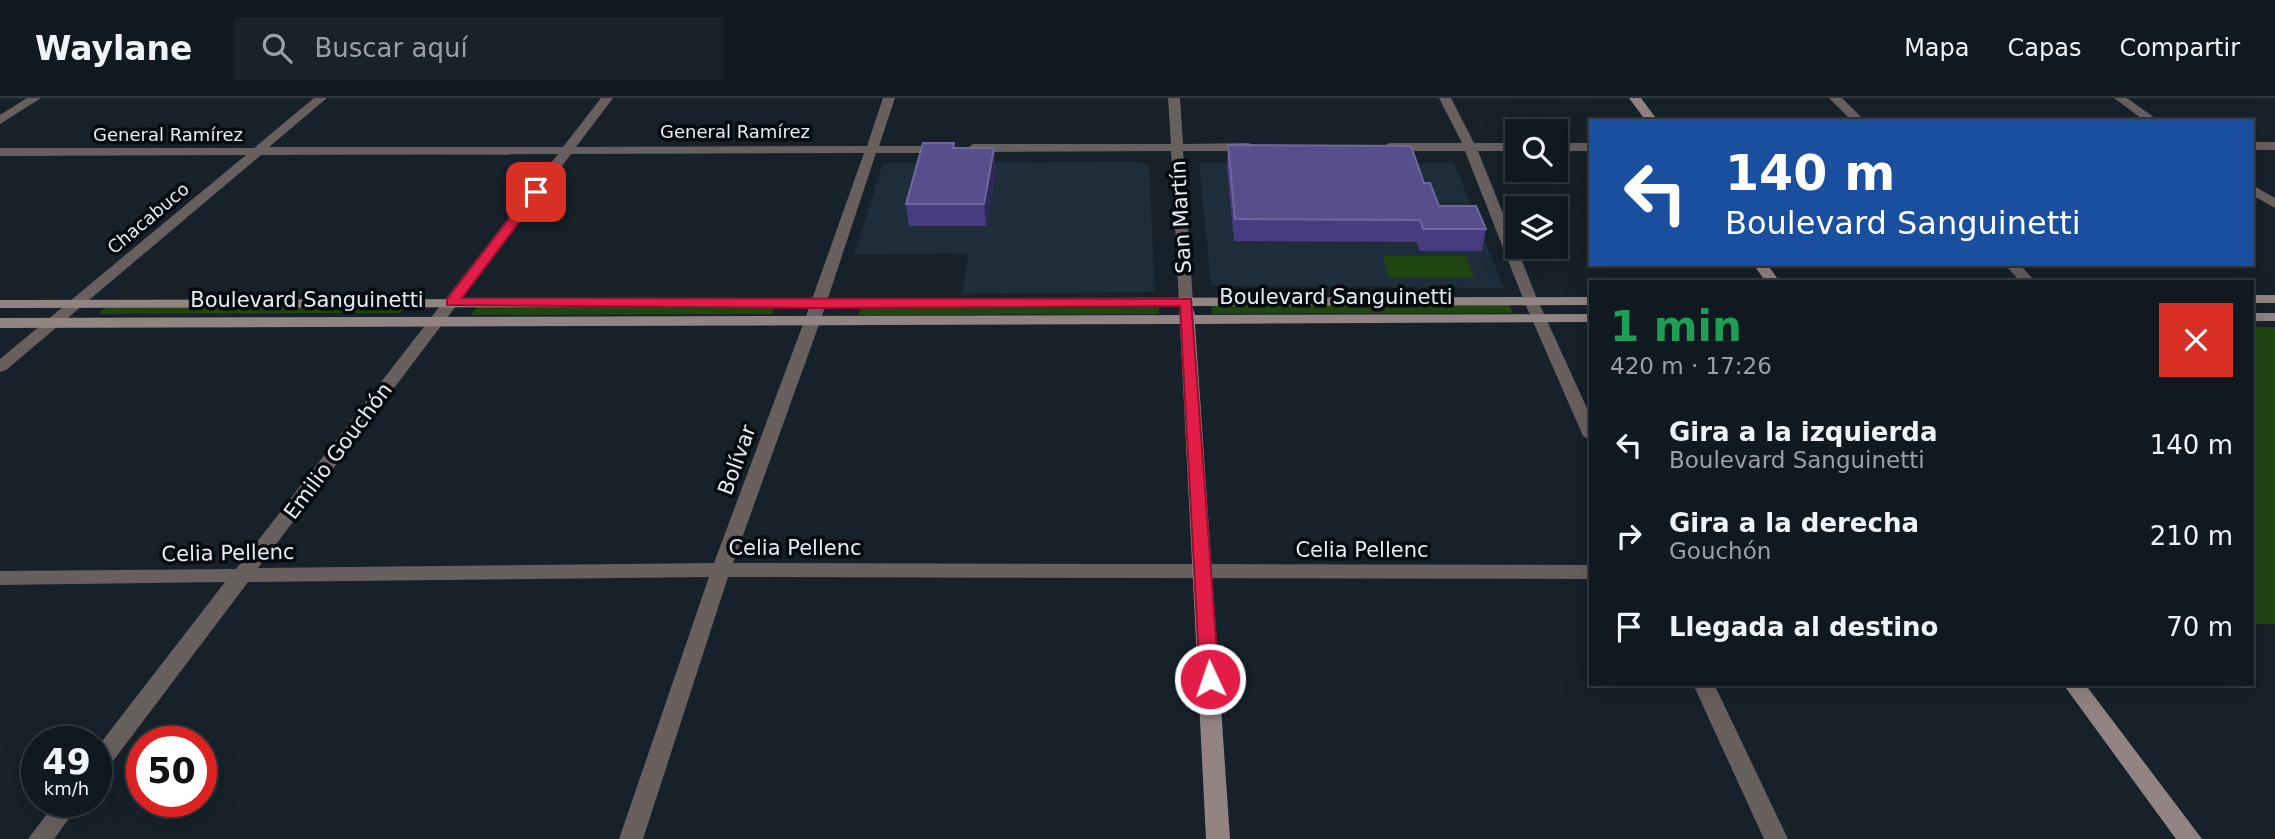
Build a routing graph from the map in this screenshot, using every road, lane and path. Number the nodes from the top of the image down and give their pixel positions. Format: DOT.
graph roads {
  1 [pos="35,98"];
  2 [pos="321,98"];
  3 [pos="607,98"];
  4 [pos="889,98"];
  5 [pos="1174,98"];
  6 [pos="1445,98"];
  7 [pos="1635,98"];
  8 [pos="1835,98"];
  9 [pos="2120,98"];
  10 [pos="1651,119"];
  11 [pos="1857,119"];
  12 [pos="2150,119"];
  13 [pos="0,120"];
  14 [pos="2254,146"];
  15 [pos="2275,146"];
  16 [pos="1177,147"];
  17 [pos="1261,147"];
  18 [pos="1372,147"];
  19 [pos="1470,147"];
  20 [pos="1505,147"];
  21 [pos="1568,147"];
  22 [pos="1589,147"];
  23 [pos="570,148"];
  24 [pos="872,149"];
  25 [pos="258,151"];
  26 [pos="0,152"];
  27 [pos="2254,190"];
  28 [pos="2275,204"];
  29 [pos="2013,266"];
  30 [pos="2027,280"];
  31 [pos="2254,299"];
  32 [pos="2275,299"];
  33 [pos="1589,301"];
  34 [pos="452,302"];
  35 [pos="1531,302"];
  36 [pos="76,303"];
  37 [pos="0,304"];
  38 [pos="1187,310"];
  39 [pos="816,312"];
  40 [pos="2254,317"];
  41 [pos="2275,317"];
  42 [pos="1539,318"];
  43 [pos="1589,318"];
  44 [pos="437,321"];
  45 [pos="54,322"];
  46 [pos="0,323"];
  47 [pos="0,367"];
  48 [pos="1589,431"];
  49 [pos="721,570"];
  50 [pos="1589,572"];
  51 [pos="1205,573"];
  52 [pos="242,576"];
  53 [pos="0,578"];
  54 [pos="1704,686"];
  55 [pos="2075,686"];
  56 [pos="112,745"];
  57 [pos="57,817"];
  58 [pos="40,839"];
  59 [pos="631,839"];
  60 [pos="1218,839"];
  61 [pos="1776,839"];
  62 [pos="2190,839"];
  1 -- 13 [label="street"];
  2 -- 25 [label="street, Chacabuco"];
  3 -- 23 [label="street, Emilio Gouchón"];
  4 -- 24 [label="street, Bolívar"];
  5 -- 16 [label="street, San Martín"];
  6 -- 19 [label="street"];
  7 -- 10 [label="street"];
  8 -- 11 [label="street"];
  9 -- 12 [label="street"];
  14 -- 15 [label="street"];
  16 -- 17 [label="street, General Ramírez"];
  16 -- 24 [label="street, General Ramírez"];
  16 -- 38 [label="street, San Martín"];
  18 -- 19 [label="street"];
  19 -- 20 [label="street"];
  19 -- 35 [label="street"];
  21 -- 22 [label="street"];
  23 -- 24 [label="street, General Ramírez"];
  23 -- 25 [label="street, General Ramírez"];
  23 -- 34 [label="street, Emilio Gouchón"];
  24 -- 39 [label="street, Bolívar"];
  25 -- 26 [label="street, General Ramírez"];
  25 -- 36 [label="street, Chacabuco"];
  27 -- 28 [label="street"];
  29 -- 30 [label="street"];
  31 -- 32 [label="street"];
  33 -- 35 [label="street, Boulevard Sanguinetti"];
  34 -- 36 [label="street, Boulevard Sanguinetti"];
  34 -- 39 [label="street, Boulevard Sanguinetti"];
  34 -- 44 [label="street, Emilio Gouchón"];
  35 -- 38 [label="street, Boulevard Sanguinetti"];
  35 -- 42 [label="street"];
  36 -- 37 [label="street, Boulevard Sanguinetti"];
  36 -- 45 [label="street, Chacabuco"];
  38 -- 39 [label="street, Boulevard Sanguinetti"];
  38 -- 42 [label="street, Boulevard Sanguinetti"];
  38 -- 51 [label="street, San Martín"];
  39 -- 44 [label="street, Boulevard Sanguinetti"];
  39 -- 49 [label="street, Bolívar"];
  40 -- 41 [label="street"];
  42 -- 43 [label="street, Boulevard Sanguinetti"];
  42 -- 48 [label="street"];
  44 -- 45 [label="street, Boulevard Sanguinetti"];
  44 -- 52 [label="street, Emilio Gouchón"];
  45 -- 46 [label="street, Boulevard Sanguinetti"];
  45 -- 47 [label="street, Chacabuco"];
  49 -- 51 [label="street, Celia Pellenc"];
  49 -- 52 [label="street, Celia Pellenc"];
  49 -- 59 [label="street, Bolívar"];
  50 -- 51 [label="street, Celia Pellenc"];
  51 -- 60 [label="street, San Martín"];
  52 -- 53 [label="street, Celia Pellenc"];
  52 -- 56 [label="street, Emilio Gouchón"];
  54 -- 61 [label="street"];
  55 -- 62 [label="street"];
  57 -- 58 [label="street"];
}
